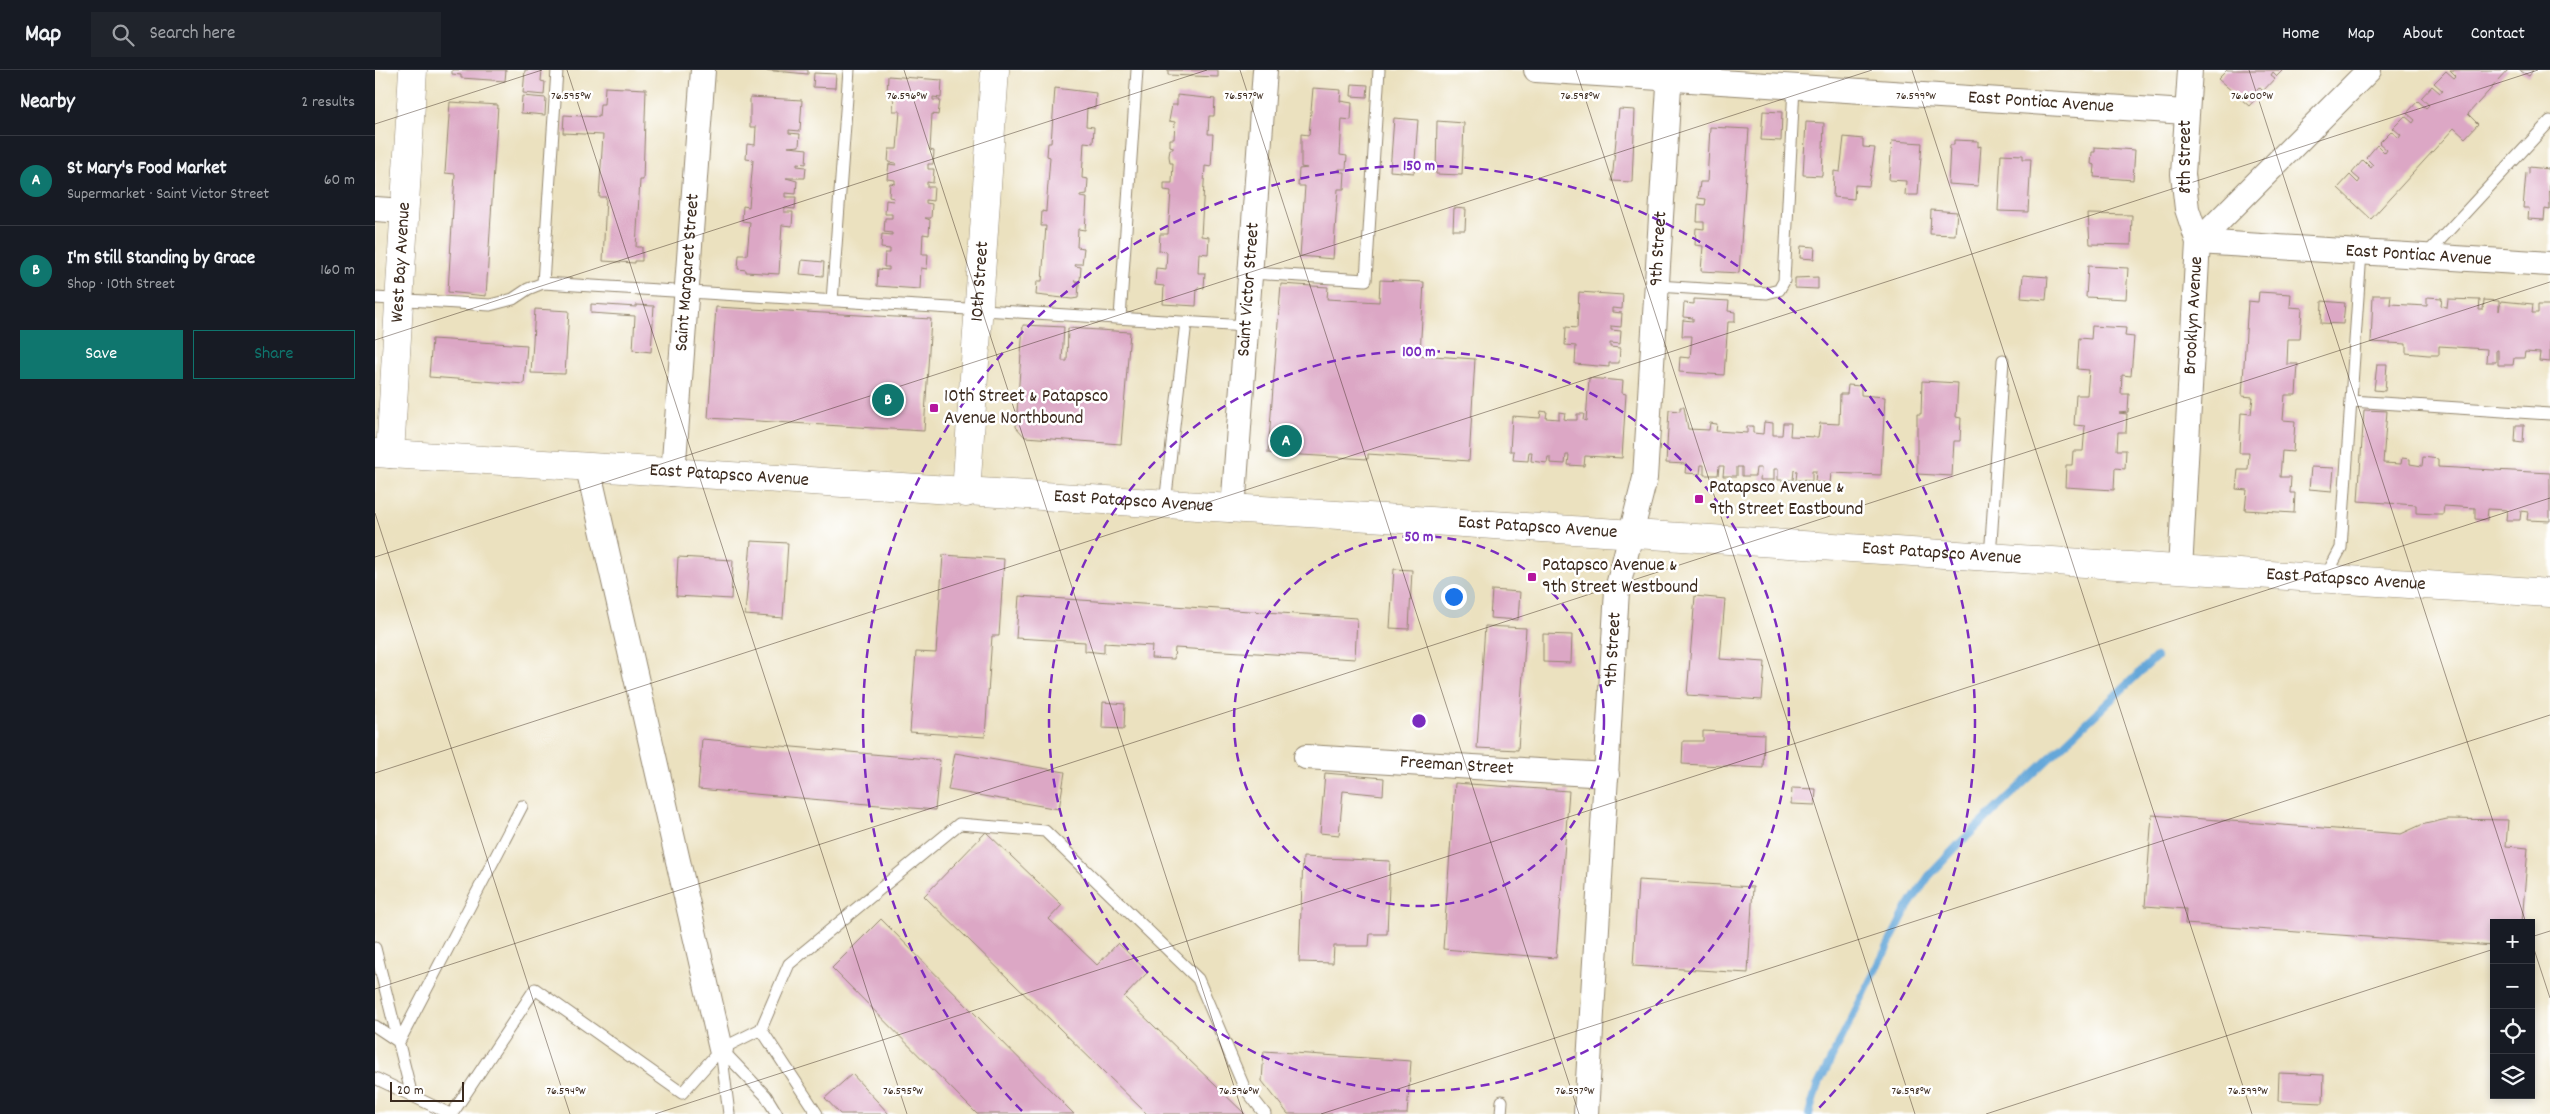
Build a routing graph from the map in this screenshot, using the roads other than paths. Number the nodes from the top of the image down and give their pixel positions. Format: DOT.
graph roads {
  1 [pos="413,70"];
  2 [pos="557,70"];
  3 [pos="703,70"];
  4 [pos="849,70"];
  5 [pos="995,70"];
  6 [pos="1137,70"];
  7 [pos="1265,70"];
  8 [pos="1379,70"];
  9 [pos="1536,70"];
  10 [pos="2190,70"];
  11 [pos="2369,70"];
  12 [pos="1670,74"];
  13 [pos="1794,87"];
  14 [pos="2186,112"];
  15 [pos="2550,120"];
  16 [pos="375,209"];
  17 [pos="405,211"];
  18 [pos="2198,242"];
  19 [pos="2361,252"];
  20 [pos="2425,256"];
  21 [pos="2550,264"];
  22 [pos="1251,273"];
  23 [pos="543,283"];
  24 [pos="1657,286"];
  25 [pos="687,292"];
  26 [pos="387,299"];
  27 [pos="832,301"];
  28 [pos="978,310"];
  29 [pos="1120,318"];
  30 [pos="1186,322"];
  31 [pos="1246,326"];
  32 [pos="2003,360"];
  33 [pos="2351,401"];
  34 [pos="2550,414"];
  35 [pos="382,454"];
  36 [pos="588,468"];
  37 [pos="673,474"];
  38 [pos="966,493"];
  39 [pos="1165,506"];
  40 [pos="1233,510"];
  41 [pos="1632,535"];
  42 [pos="1990,558"];
  43 [pos="2180,570"];
  44 [pos="2324,579"];
  45 [pos="2550,593"];
  46 [pos="1306,757"];
  47 [pos="1607,775"];
  48 [pos="522,806"];
  49 [pos="375,948"];
  50 [pos="375,1026"];
  51 [pos="761,1029"];
  52 [pos="399,1042"];
  53 [pos="721,1049"];
  54 [pos="375,1078"];
  55 [pos="413,1096"];
  56 [pos="1502,1102"];
  57 [pos="451,1114"];
  58 [pos="729,1114"];
  59 [pos="777,1114"];
  60 [pos="817,1114"];
  61 [pos="1265,1114"];
  62 [pos="1501,1114"];
  63 [pos="1586,1114"];
  1 -- 17 [label="main road, West Bay Avenue"];
  2 -- 23 [label="lane"];
  3 -- 25 [label="street, Saint Margaret Street"];
  4 -- 27 [label="lane"];
  5 -- 28 [label="main road, 10th Street"];
  6 -- 29 [label="lane"];
  7 -- 22 [label="street, Saint Victor Street"];
  8 -- 22 [label="lane"];
  9 -- 12 [label="street, East Pontiac Avenue"];
  10 -- 14 [label="street, 8th Street"];
  11 -- 18 [label="street, Brooklyn Avenue"];
  12 -- 13 [label="street, East Pontiac Avenue"];
  12 -- 24 [label="street, 9th Street"];
  13 -- 14 [label="street, East Pontiac Avenue"];
  13 -- 24 [label="lane"];
  14 -- 18 [label="street, 8th Street"];
  15 -- 20 [label="lane"];
  16 -- 17 [label="street"];
  17 -- 26 [label="main road, West Bay Avenue"];
  18 -- 19 [label="street, East Pontiac Avenue"];
  18 -- 43 [label="street, Brooklyn Avenue"];
  19 -- 20 [label="street, East Pontiac Avenue"];
  19 -- 33 [label="lane"];
  20 -- 21 [label="street, East Pontiac Avenue"];
  22 -- 31 [label="street, Saint Victor Street"];
  23 -- 25 [label="lane"];
  23 -- 26 [label="lane"];
  24 -- 41 [label="street, 9th Street"];
  25 -- 27 [label="lane"];
  25 -- 37 [label="street, Saint Margaret Street"];
  26 -- 35 [label="main road, West Bay Avenue"];
  27 -- 28 [label="lane"];
  28 -- 29 [label="lane"];
  28 -- 38 [label="main road, 10th Street"];
  29 -- 30 [label="lane"];
  30 -- 31 [label="lane"];
  30 -- 39 [label="lane"];
  31 -- 40 [label="street, Saint Victor Street"];
  32 -- 42 [label="lane"];
  33 -- 34 [label="lane"];
  33 -- 44 [label="lane"];
  35 -- 36 [label="main road, East Patapsco Avenue"];
  36 -- 37 [label="main road, East Patapsco Avenue"];
  36 -- 53 [label="street"];
  37 -- 38 [label="main road, East Patapsco Avenue"];
  38 -- 39 [label="main road, East Patapsco Avenue"];
  39 -- 40 [label="main road, East Patapsco Avenue"];
  40 -- 41 [label="main road, East Patapsco Avenue"];
  41 -- 42 [label="main road, East Patapsco Avenue"];
  41 -- 47 [label="street, 9th Street"];
  42 -- 43 [label="main road, East Patapsco Avenue"];
  43 -- 44 [label="main road, East Patapsco Avenue"];
  44 -- 45 [label="main road, East Patapsco Avenue"];
  46 -- 47 [label="street, Freeman Street"];
  47 -- 63 [label="street, 9th Street"];
  48 -- 52 [label="lane"];
  49 -- 52 [label="lane"];
  50 -- 52 [label="lane"];
  51 -- 53 [label="lane"];
  51 -- 60 [label="lane"];
  51 -- 61 [label="lane"];
  52 -- 55 [label="lane"];
  53 -- 57 [label="lane"];
  53 -- 58 [label="lane"];
  53 -- 59 [label="lane"];
  54 -- 55 [label="lane"];
  55 -- 57 [label="lane"];
  56 -- 62 [label="lane"];
}
